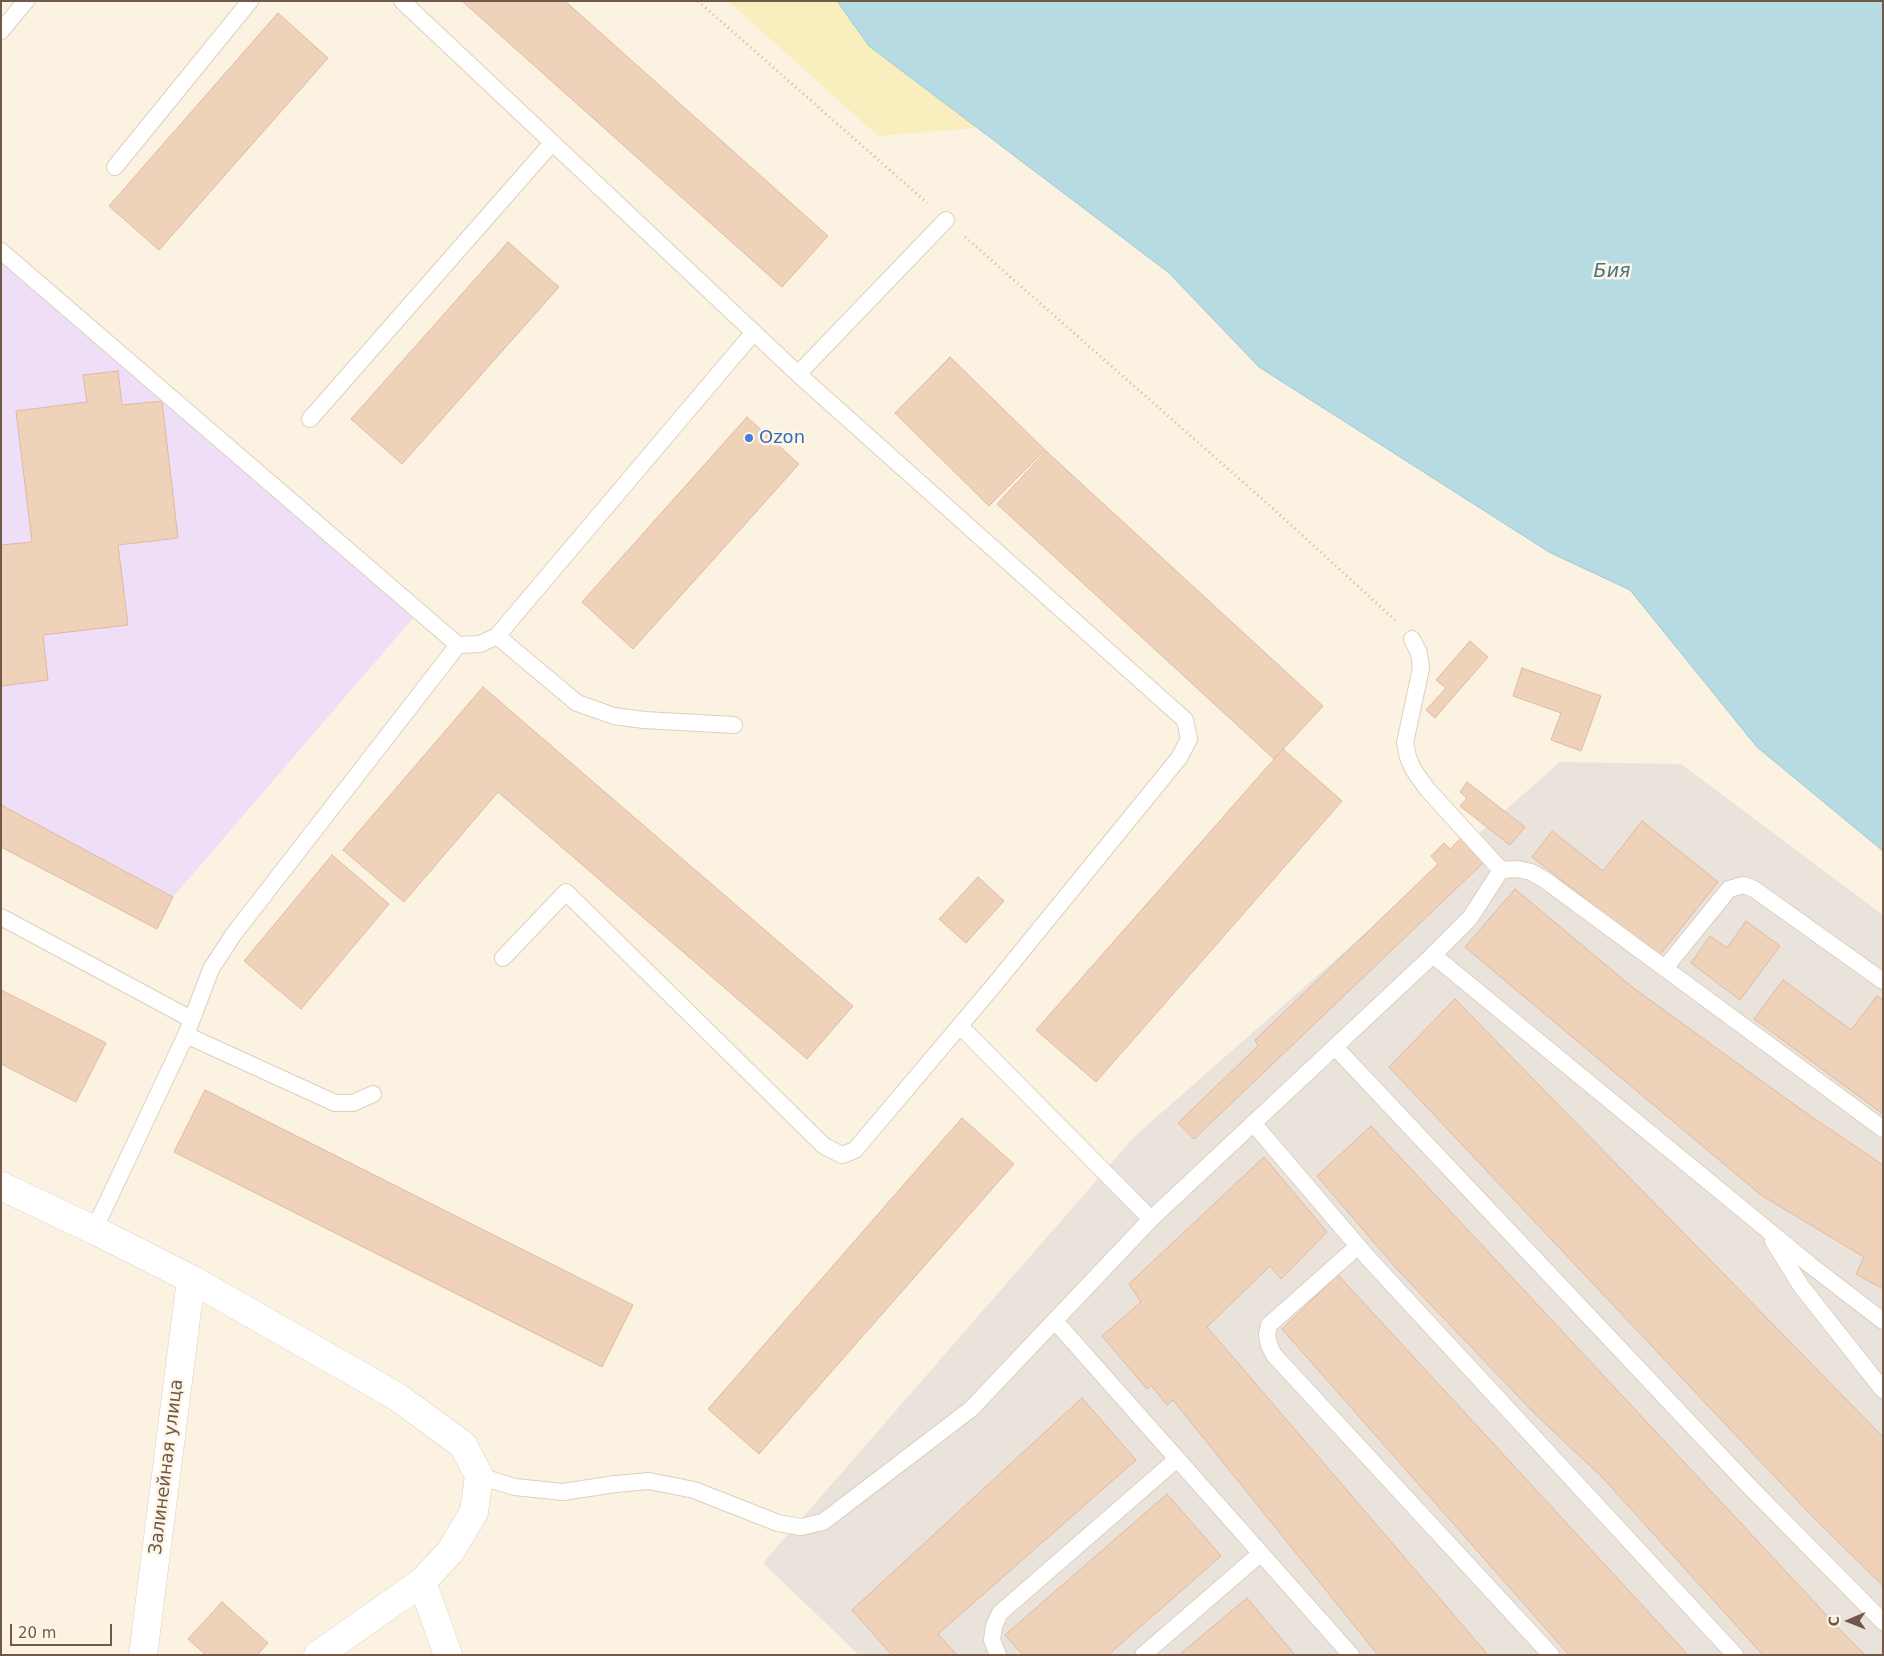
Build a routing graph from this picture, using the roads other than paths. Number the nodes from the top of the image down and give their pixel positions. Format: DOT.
graph roads {
  1 [pos="26,1"];
  2 [pos="250,1"];
  3 [pos="402,1"];
  4 [pos="1,31"];
  5 [pos="552,143"];
  6 [pos="115,167"];
  7 [pos="946,220"];
  8 [pos="1,251"];
  9 [pos="754,332"];
  10 [pos="798,374"];
  11 [pos="310,419"];
  12 [pos="497,636"];
  13 [pos="1412,639"];
  14 [pos="458,645"];
  15 [pos="734,725"];
  16 [pos="1501,870"];
  17 [pos="1,917"];
  18 [pos="1433,955"];
  19 [pos="503,958"];
  20 [pos="1665,968"];
  21 [pos="1883,981"];
  22 [pos="191,1019"];
  23 [pos="960,1026"];
  24 [pos="186,1035"];
  25 [pos="1335,1047"];
  26 [pos="373,1094"];
  27 [pos="1253,1123"];
  28 [pos="1883,1129"];
  29 [pos="1,1186"];
  30 [pos="1151,1219"];
  31 [pos="94,1230"];
  32 [pos="1766,1230"];
  33 [pos="1358,1246"];
  34 [pos="191,1279"];
  35 [pos="1055,1321"];
  36 [pos="1883,1321"];
  37 [pos="1883,1390"];
  38 [pos="1177,1459"];
  39 [pos="480,1476"];
  40 [pos="1260,1554"];
  41 [pos="422,1582"];
  42 [pos="1883,1622"];
  43 [pos="1345,1653"];
  44 [pos="143,1655"];
  45 [pos="318,1655"];
  46 [pos="448,1655"];
  47 [pos="998,1655"];
  48 [pos="1142,1655"];
  49 [pos="1550,1655"];
  50 [pos="1735,1655"];
  1 -- 4 [label="lane"];
  2 -- 6 [label="lane"];
  3 -- 5 [label="lane"];
  5 -- 9 [label="lane"];
  5 -- 11 [label="lane"];
  7 -- 10 [label="lane"];
  8 -- 14 [label="lane"];
  9 -- 10 [label="lane"];
  9 -- 12 [label="lane"];
  10 -- 23 [label="lane"];
  12 -- 14 [label="lane"];
  12 -- 15 [label="lane"];
  13 -- 16 [label="lane"];
  14 -- 22 [label="lane"];
  16 -- 18 [label="lane"];
  16 -- 20 [label="lane"];
  17 -- 22 [label="lane"];
  18 -- 25 [label="lane"];
  18 -- 32 [label="lane"];
  19 -- 23 [label="lane"];
  20 -- 21 [label="lane"];
  20 -- 28 [label="lane"];
  22 -- 24 [label="lane"];
  23 -- 30 [label="lane"];
  24 -- 26 [label="lane"];
  24 -- 31 [label="lane"];
  25 -- 27 [label="lane"];
  25 -- 42 [label="lane"];
  27 -- 30 [label="lane"];
  27 -- 33 [label="lane"];
  29 -- 31 [label="street"];
  30 -- 35 [label="lane"];
  31 -- 34 [label="street"];
  32 -- 36 [label="lane"];
  32 -- 37 [label="lane"];
  33 -- 49 [label="lane"];
  33 -- 50 [label="lane"];
  34 -- 39 [label="street"];
  34 -- 44 [label="street, Залинейная улица"];
  35 -- 38 [label="lane"];
  35 -- 39 [label="lane"];
  38 -- 40 [label="lane"];
  38 -- 47 [label="lane"];
  39 -- 41 [label="street"];
  40 -- 43 [label="lane"];
  40 -- 48 [label="lane"];
  41 -- 45 [label="street"];
  41 -- 46 [label="street"];
}
